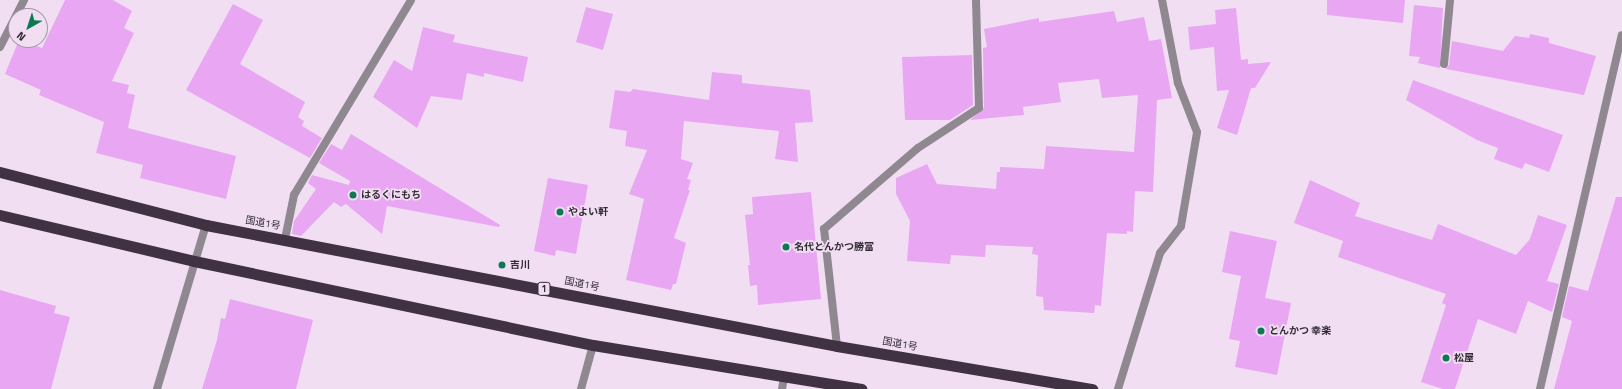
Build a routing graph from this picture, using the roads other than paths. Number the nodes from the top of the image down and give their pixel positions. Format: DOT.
graph roads {
  1 [pos="24,0"];
  2 [pos="411,0"];
  3 [pos="976,0"];
  4 [pos="1162,0"];
  5 [pos="1450,0"];
  6 [pos="1622,35"];
  7 [pos="0,47"];
  8 [pos="1444,64"];
  9 [pos="0,172"];
  10 [pos="0,215"];
  11 [pos="206,225"];
  12 [pos="285,239"];
  13 [pos="194,261"];
  14 [pos="593,345"];
  15 [pos="836,346"];
  16 [pos="783,384"];
  17 [pos="157,389"];
  18 [pos="581,389"];
  19 [pos="861,389"];
  20 [pos="1092,389"];
  21 [pos="1118,389"];
  22 [pos="1540,389"];
  1 -- 7 [label="street"];
  2 -- 12 [label="street"];
  3 -- 15 [label="street"];
  4 -- 21 [label="street"];
  5 -- 8 [label="street"];
  6 -- 22 [label="street"];
  9 -- 11 [label="highway, 国道1号 / 1"];
  10 -- 13 [label="highway"];
  11 -- 12 [label="highway, 国道1号 / 1"];
  11 -- 13 [label="street"];
  12 -- 15 [label="highway, 国道1号 / 1"];
  13 -- 14 [label="highway"];
  13 -- 17 [label="street"];
  14 -- 16 [label="highway"];
  14 -- 18 [label="street"];
  15 -- 20 [label="highway, 国道1号 / 1"];
  16 -- 19 [label="highway"];
}
